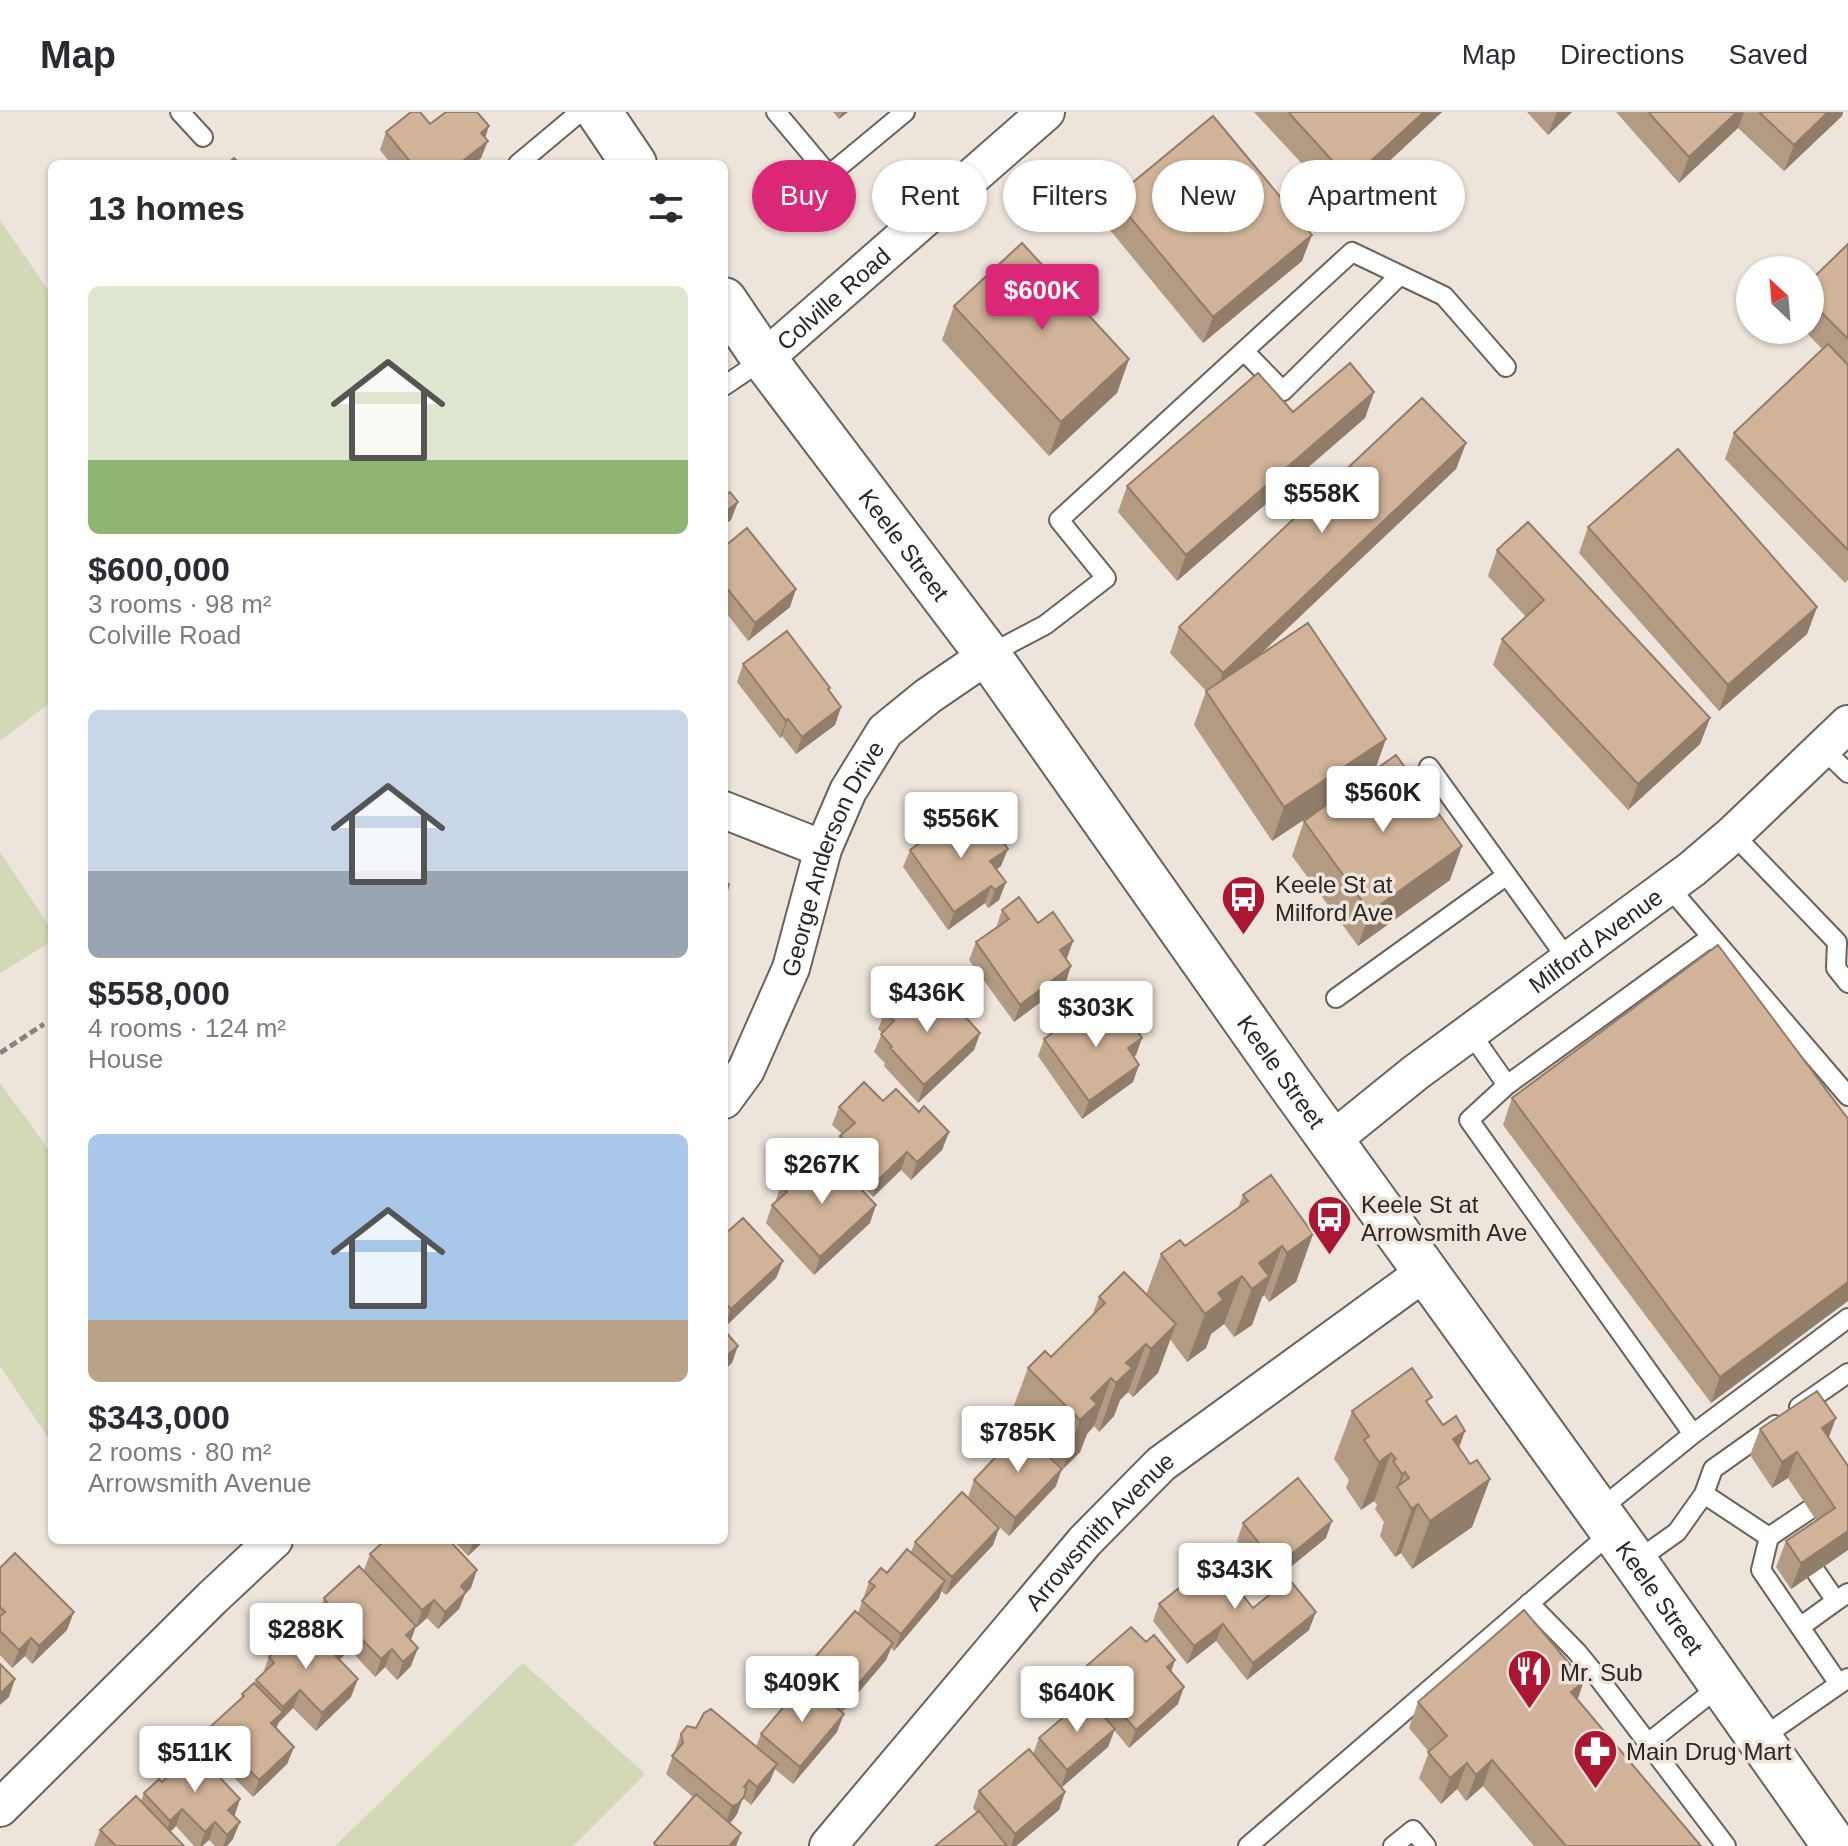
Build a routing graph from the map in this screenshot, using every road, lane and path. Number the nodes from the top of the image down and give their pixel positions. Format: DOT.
graph roads {
  1 [pos="180,112"];
  2 [pos="580,112"];
  3 [pos="599,112"];
  4 [pos="776,112"];
  5 [pos="905,112"];
  6 [pos="1046,112"];
  7 [pos="203,137"];
  8 [pos="523,160"];
  9 [pos="631,160"];
  10 [pos="1399,276"];
  11 [pos="728,306"];
  12 [pos="1244,351"];
  13 [pos="764,359"];
  14 [pos="1506,367"];
  15 [pos="728,383"];
  16 [pos="988,655"];
  17 [pos="1848,724"];
  18 [pos="1822,748"];
  19 [pos="1429,767"];
  20 [pos="1848,773"];
  21 [pos="728,812"];
  22 [pos="1733,834"];
  23 [pos="823,849"];
  24 [pos="1507,875"];
  25 [pos="1668,886"];
  26 [pos="1711,937"];
  27 [pos="1568,960"];
  28 [pos="1848,983"];
  29 [pos="1336,998"];
  30 [pos="44,1024"];
  31 [pos="1470,1032"];
  32 [pos="0,1053"];
  33 [pos="1507,1085"];
  34 [pos="728,1095"];
  35 [pos="1848,1096"];
  36 [pos="1331,1141"];
  37 [pos="1425,1272"];
  38 [pos="1848,1318"];
  39 [pos="1848,1373"];
  40 [pos="1693,1434"];
  41 [pos="1704,1494"];
  42 [pos="1809,1510"];
  43 [pos="1782,1534"];
  44 [pos="1615,1535"];
  45 [pos="270,1544"];
  46 [pos="1816,1572"];
  47 [pos="1842,1597"];
  48 [pos="1529,1603"];
  49 [pos="1800,1627"];
  50 [pos="1844,1681"];
  51 [pos="1721,1685"];
  52 [pos="1760,1739"];
  53 [pos="1648,1743"];
  54 [pos="0,1808"];
  55 [pos="828,1846"];
  56 [pos="1248,1846"];
  57 [pos="1393,1846"];
  58 [pos="1426,1846"];
  59 [pos="1726,1846"];
  60 [pos="1835,1846"];
  1 -- 7 [label="lane"];
  2 -- 8 [label="lane"];
  3 -- 9 [label="main road"];
  4 -- 5 [label="lane"];
  6 -- 13 [label="street, Colville Road"];
  10 -- 12 [label="lane"];
  10 -- 12 [label="lane"];
  10 -- 14 [label="lane"];
  11 -- 13 [label="main road, Keele Street"];
  12 -- 16 [label="lane"];
  13 -- 15 [label="lane"];
  13 -- 16 [label="main road, Keele Street"];
  16 -- 23 [label="street, George Anderson Drive"];
  16 -- 36 [label="main road, Keele Street"];
  17 -- 18 [label="street, Milford Avenue"];
  18 -- 20 [label="lane"];
  18 -- 22 [label="street, Milford Avenue"];
  19 -- 24 [label="lane"];
  21 -- 23 [label="street"];
  22 -- 25 [label="street, Milford Avenue"];
  22 -- 28 [label="lane"];
  23 -- 34 [label="street, George Anderson Drive"];
  24 -- 27 [label="lane"];
  24 -- 29 [label="lane"];
  25 -- 26 [label="lane"];
  25 -- 27 [label="street, Milford Avenue"];
  26 -- 33 [label="lane"];
  26 -- 35 [label="lane"];
  27 -- 31 [label="street, Milford Avenue"];
  30 -- 32 [label="path"];
  31 -- 33 [label="lane"];
  31 -- 36 [label="street, Milford Avenue"];
  33 -- 40 [label="lane"];
  36 -- 37 [label="main road, Keele Street"];
  37 -- 44 [label="main road, Keele Street"];
  37 -- 55 [label="street, Arrowsmith Avenue"];
  38 -- 40 [label="lane"];
  39 -- 41 [label="lane"];
  40 -- 44 [label="lane"];
  41 -- 43 [label="lane"];
  41 -- 44 [label="lane"];
  42 -- 43 [label="lane"];
  43 -- 49 [label="lane"];
  44 -- 48 [label="lane"];
  44 -- 51 [label="main road, Keele Street"];
  45 -- 54 [label="street"];
  46 -- 47 [label="lane"];
  47 -- 49 [label="lane"];
  48 -- 53 [label="lane"];
  48 -- 56 [label="lane"];
  49 -- 50 [label="lane"];
  50 -- 52 [label="lane"];
  51 -- 52 [label="main road, Keele Street"];
  51 -- 53 [label="lane"];
  52 -- 60 [label="main road, Keele Street"];
  53 -- 59 [label="lane"];
  57 -- 58 [label="lane"];
}
